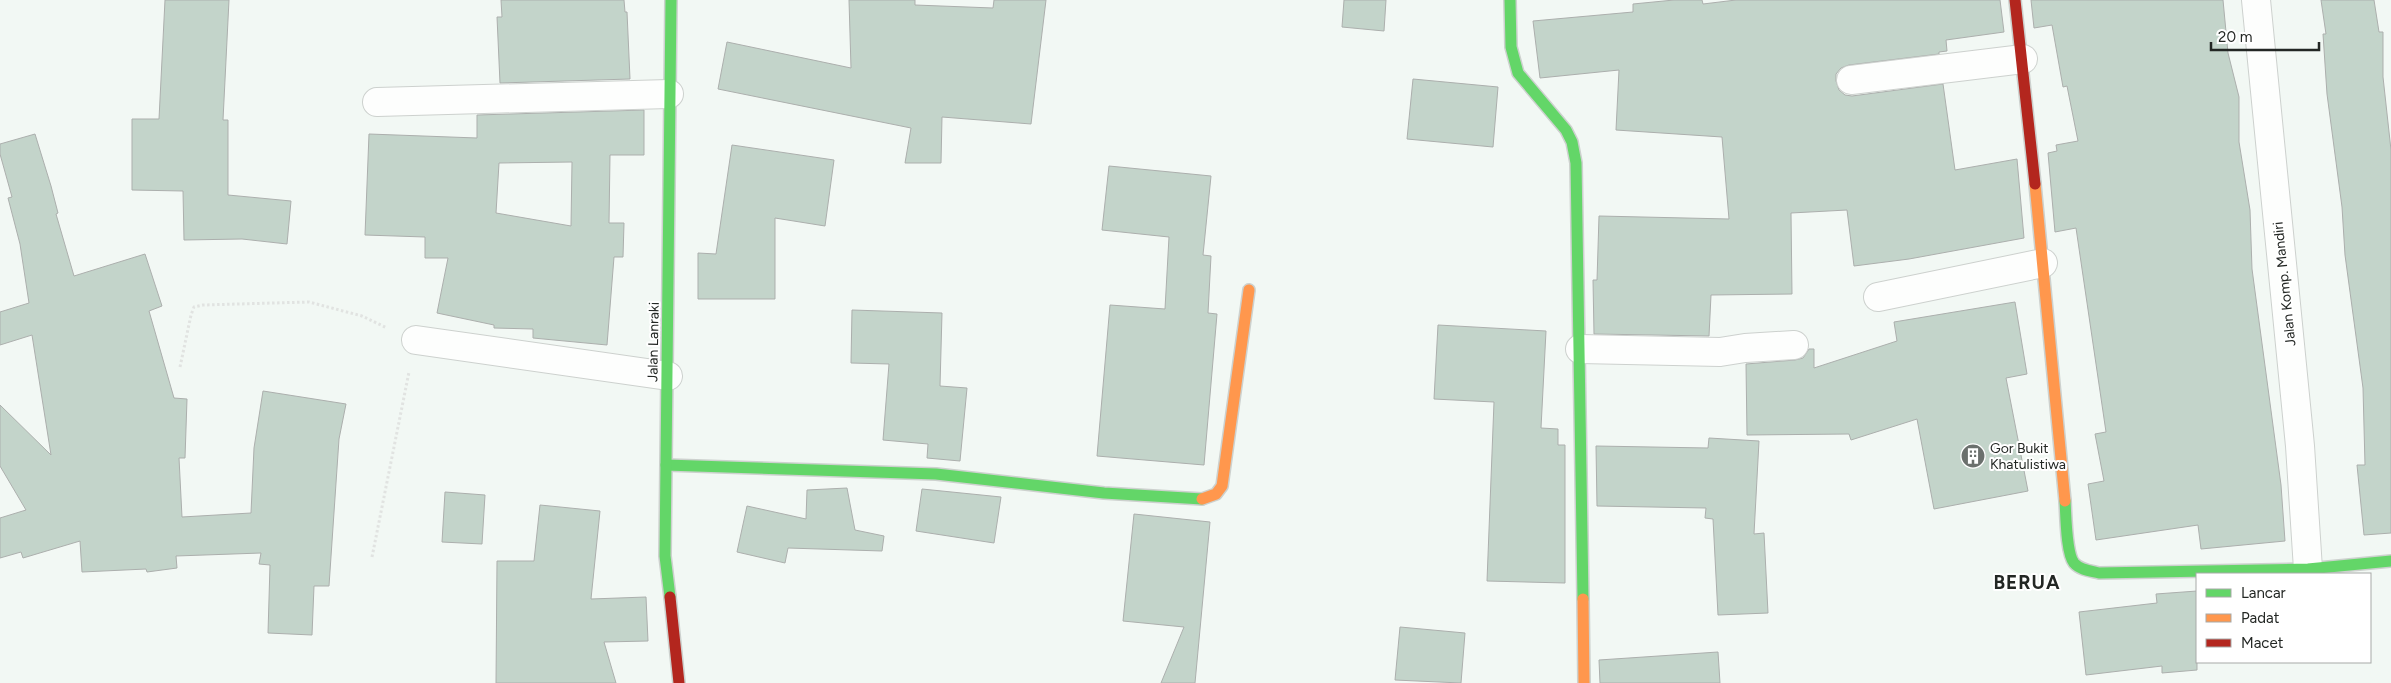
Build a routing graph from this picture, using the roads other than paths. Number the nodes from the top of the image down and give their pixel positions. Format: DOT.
graph roads {
  1 [pos="671,0"];
  2 [pos="1510,0"];
  3 [pos="2015,0"];
  4 [pos="2256,0"];
  5 [pos="2023,59"];
  6 [pos="1851,80"];
  7 [pos="669,94"];
  8 [pos="377,102"];
  9 [pos="2043,263"];
  10 [pos="1249,290"];
  11 [pos="1878,297"];
  12 [pos="416,340"];
  13 [pos="1794,345"];
  14 [pos="1580,349"];
  15 [pos="668,376"];
  16 [pos="666,465"];
  17 [pos="2391,561"];
  18 [pos="2308,569"];
  19 [pos="679,683"];
  20 [pos="1584,683"];
  1 -- 7 [label="street, Jalan Lanraki"];
  2 -- 14 [label="street"];
  3 -- 5 [label="street"];
  4 -- 18 [label="street, Jalan Komp. Mandiri"];
  5 -- 6 [label="street"];
  5 -- 9 [label="street"];
  7 -- 8 [label="street"];
  7 -- 15 [label="street, Jalan Lanraki"];
  9 -- 11 [label="street"];
  9 -- 18 [label="street"];
  10 -- 16 [label="street"];
  12 -- 15 [label="street"];
  13 -- 14 [label="street"];
  14 -- 20 [label="street"];
  15 -- 16 [label="street, Jalan Lanraki"];
  16 -- 19 [label="street, Jalan Lanraki"];
  17 -- 18 [label="street"];
}
